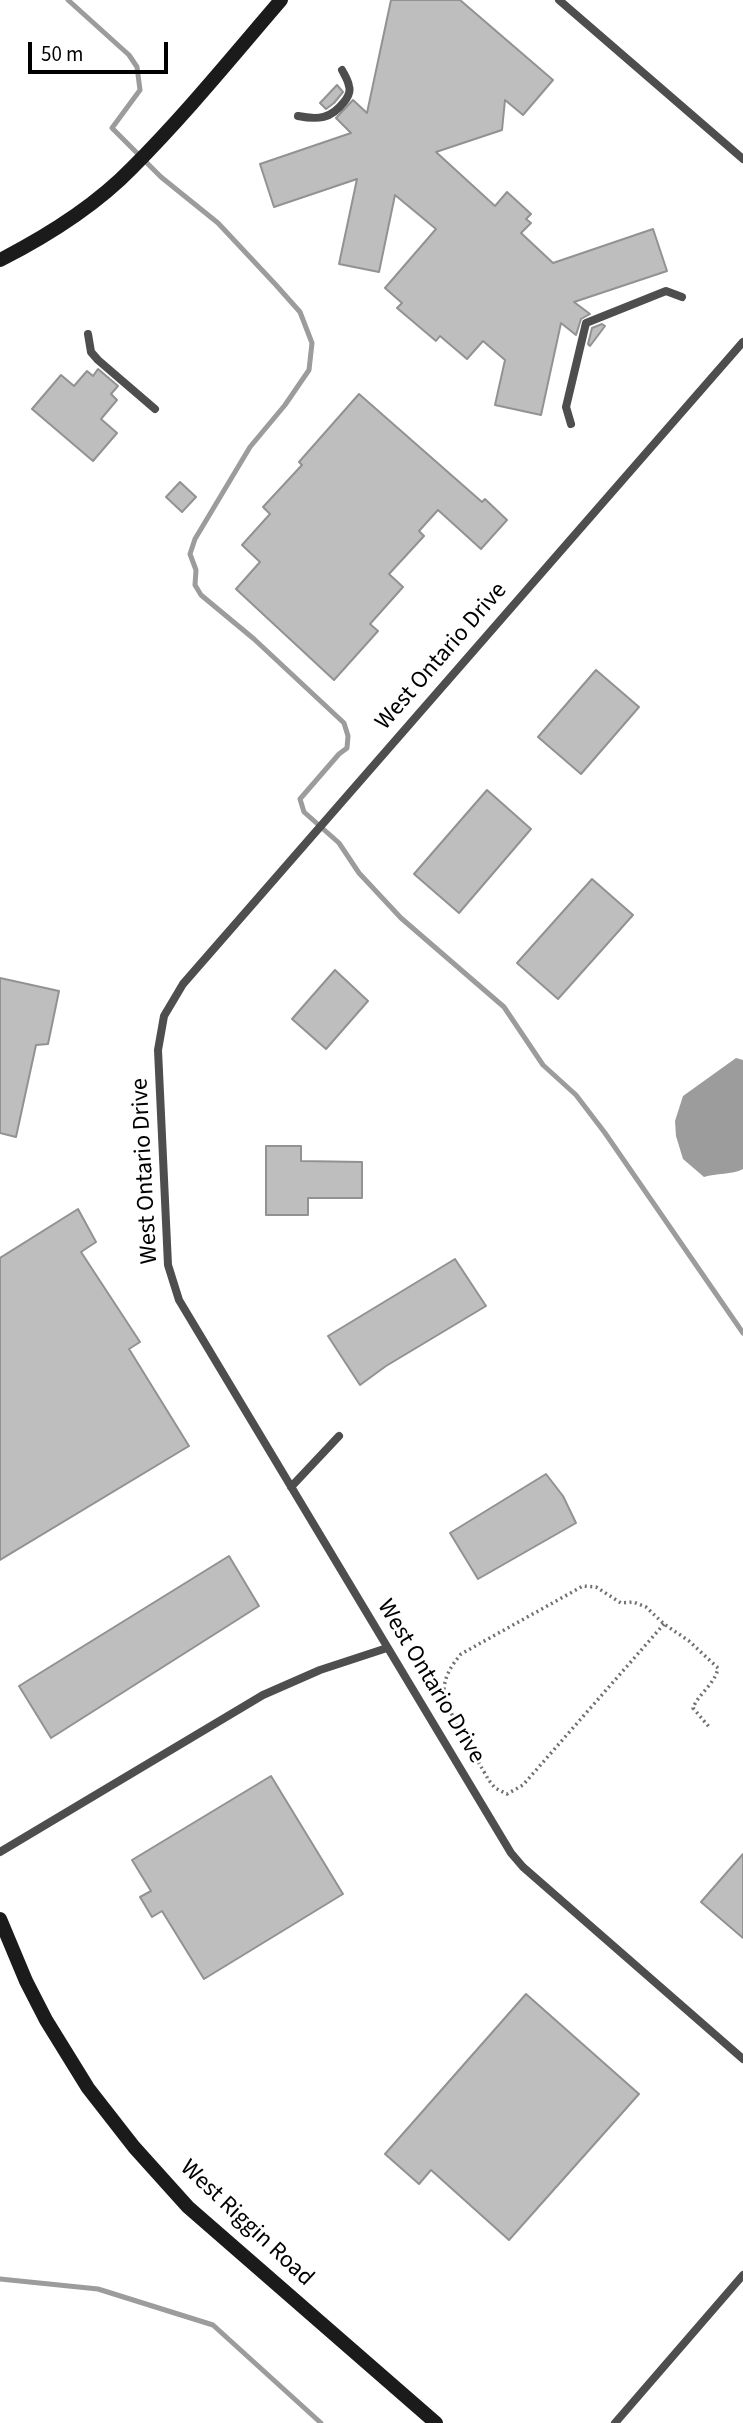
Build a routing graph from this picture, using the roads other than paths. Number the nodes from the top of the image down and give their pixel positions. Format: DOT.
graph roads {
  1 [pos="281,0"];
  2 [pos="559,0"];
  3 [pos="342,70"];
  4 [pos="298,116"];
  5 [pos="743,159"];
  6 [pos="0,260"];
  7 [pos="682,297"];
  8 [pos="88,334"];
  9 [pos="743,342"];
  10 [pos="155,409"];
  11 [pos="570,424"];
  12 [pos="339,1436"];
  13 [pos="291,1486"];
  14 [pos="387,1648"];
  15 [pos="0,1852"];
  16 [pos="0,1919"];
  17 [pos="743,2059"];
  18 [pos="743,2275"];
  19 [pos="436,2423"];
  20 [pos="615,2423"];
  1 -- 6 [label="street"];
  2 -- 5 [label="lane"];
  3 -- 4 [label="lane"];
  7 -- 11 [label="lane"];
  8 -- 10 [label="lane"];
  9 -- 13 [label="lane, West Ontario Drive"];
  12 -- 13 [label="lane"];
  13 -- 14 [label="lane, West Ontario Drive"];
  14 -- 15 [label="lane"];
  14 -- 17 [label="lane, West Ontario Drive"];
  16 -- 19 [label="street, West Riggin Road"];
  18 -- 20 [label="lane"];
}
